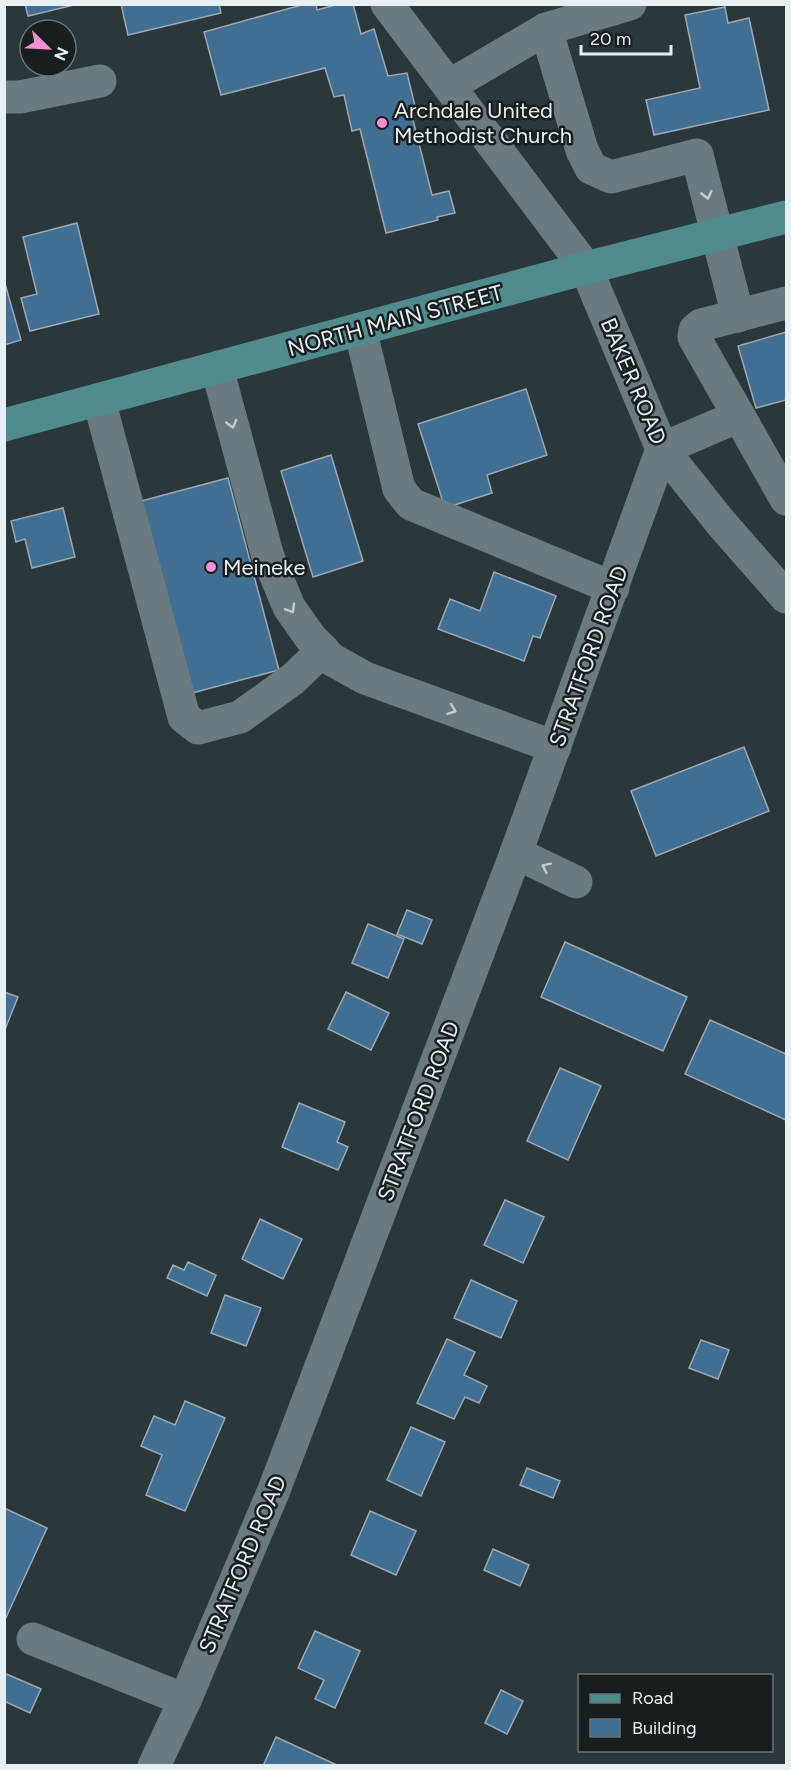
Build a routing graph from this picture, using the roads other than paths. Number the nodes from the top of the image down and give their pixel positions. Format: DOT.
graph roads {
  1 [pos="387,4"];
  2 [pos="630,4"];
  3 [pos="546,28"];
  4 [pos="100,81"];
  5 [pos="449,86"];
  6 [pos="4,97"];
  7 [pos="786,217"];
  8 [pos="716,235"];
  9 [pos="586,268"];
  10 [pos="786,303"];
  11 [pos="738,316"];
  12 [pos="360,330"];
  13 [pos="217,368"];
  14 [pos="99,400"];
  15 [pos="739,416"];
  16 [pos="4,425"];
  17 [pos="662,448"];
  18 [pos="786,499"];
  19 [pos="783,584"];
  20 [pos="613,588"];
  21 [pos="323,650"];
  22 [pos="555,747"];
  23 [pos="516,853"];
  24 [pos="576,882"];
  25 [pos="33,1639"];
  26 [pos="185,1700"];
  27 [pos="154,1766"];
  1 -- 5 [label="street, BAKER ROAD"];
  2 -- 3 [label="street"];
  3 -- 5 [label="street"];
  3 -- 8 [label="street, one-way"];
  4 -- 6 [label="street"];
  5 -- 9 [label="street, BAKER ROAD"];
  7 -- 8 [label="main road, NORTH MAIN STREET"];
  8 -- 9 [label="main road, NORTH MAIN STREET"];
  8 -- 11 [label="street"];
  9 -- 12 [label="main road, NORTH MAIN STREET"];
  9 -- 17 [label="street, BAKER ROAD"];
  10 -- 11 [label="street"];
  11 -- 15 [label="street"];
  12 -- 13 [label="main road, NORTH MAIN STREET"];
  12 -- 20 [label="street"];
  13 -- 14 [label="main road, NORTH MAIN STREET"];
  13 -- 21 [label="street, one-way"];
  14 -- 16 [label="main road, NORTH MAIN STREET"];
  14 -- 21 [label="street"];
  15 -- 17 [label="street"];
  15 -- 18 [label="street"];
  17 -- 19 [label="street, BAKER ROAD"];
  17 -- 20 [label="street, STRATFORD ROAD"];
  20 -- 22 [label="street, STRATFORD ROAD"];
  21 -- 22 [label="street, one-way"];
  22 -- 23 [label="street, STRATFORD ROAD"];
  24 -- 23 [label="street, one-way"];
  23 -- 26 [label="street, STRATFORD ROAD"];
  25 -- 26 [label="street"];
  26 -- 27 [label="street, STRATFORD ROAD"];
}
